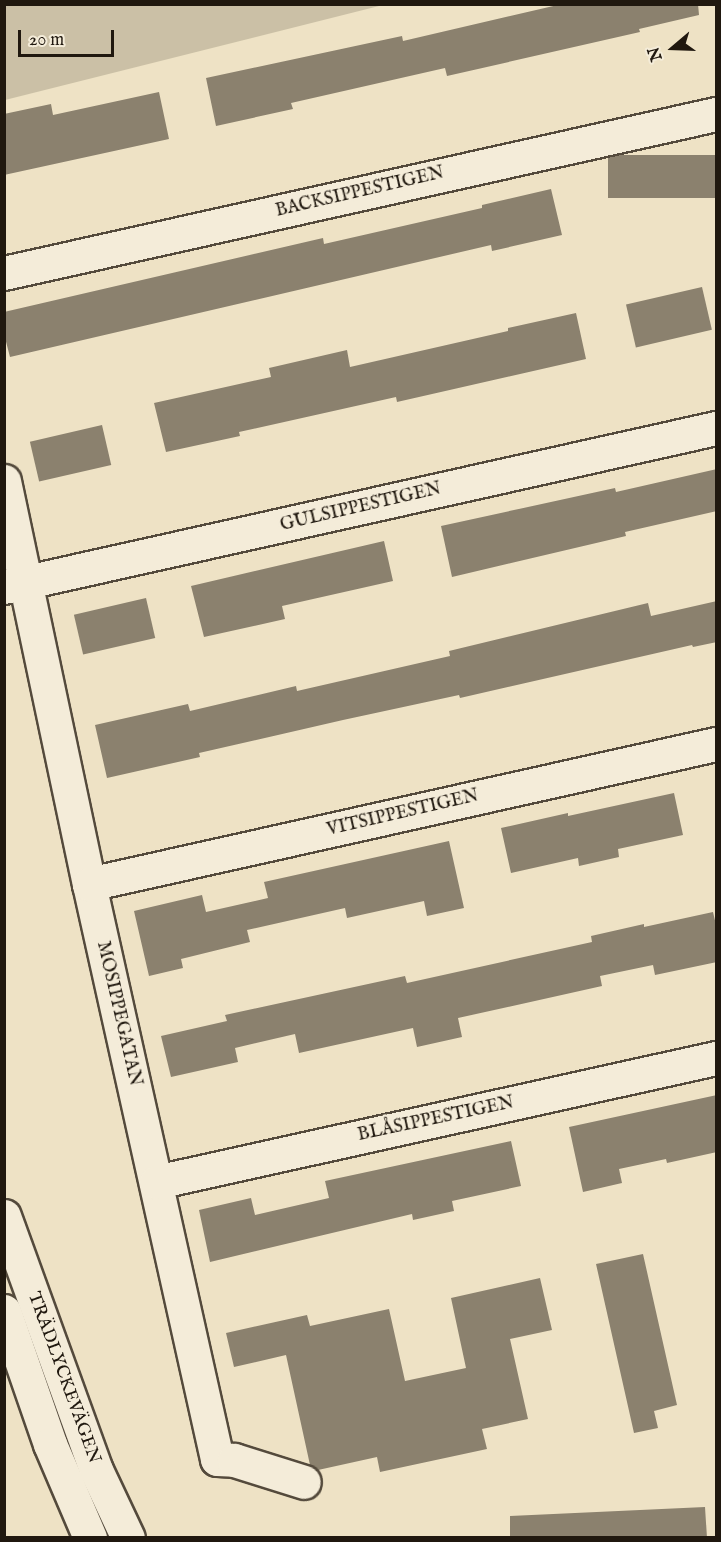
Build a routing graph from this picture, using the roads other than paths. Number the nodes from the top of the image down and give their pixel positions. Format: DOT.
graph roads {
  1 [pos="717,114"];
  2 [pos="4,273"];
  3 [pos="717,428"];
  4 [pos="4,481"];
  5 [pos="15,585"];
  6 [pos="717,744"];
  7 [pos="89,884"];
  8 [pos="717,1058"];
  9 [pos="156,1182"];
  10 [pos="4,1216"];
  11 [pos="4,1311"];
  12 [pos="304,1482"];
  13 [pos="90,1538"];
  14 [pos="128,1538"];
  1 -- 2 [label="street, BACKSIPPESTIGEN"];
  3 -- 5 [label="street, GULSIPPESTIGEN"];
  4 -- 5 [label="street, MOSIPPEGATAN"];
  5 -- 7 [label="street, MOSIPPEGATAN"];
  6 -- 7 [label="street, VITSIPPESTIGEN"];
  7 -- 9 [label="street, MOSIPPEGATAN"];
  8 -- 9 [label="street, BLÅSIPPESTIGEN"];
  9 -- 12 [label="street, MOSIPPEGATAN"];
  10 -- 14 [label="street, TRÄDLYCKEVÄGEN"];
  11 -- 13 [label="street, TRÄDLYCKEVÄGEN"];
}
